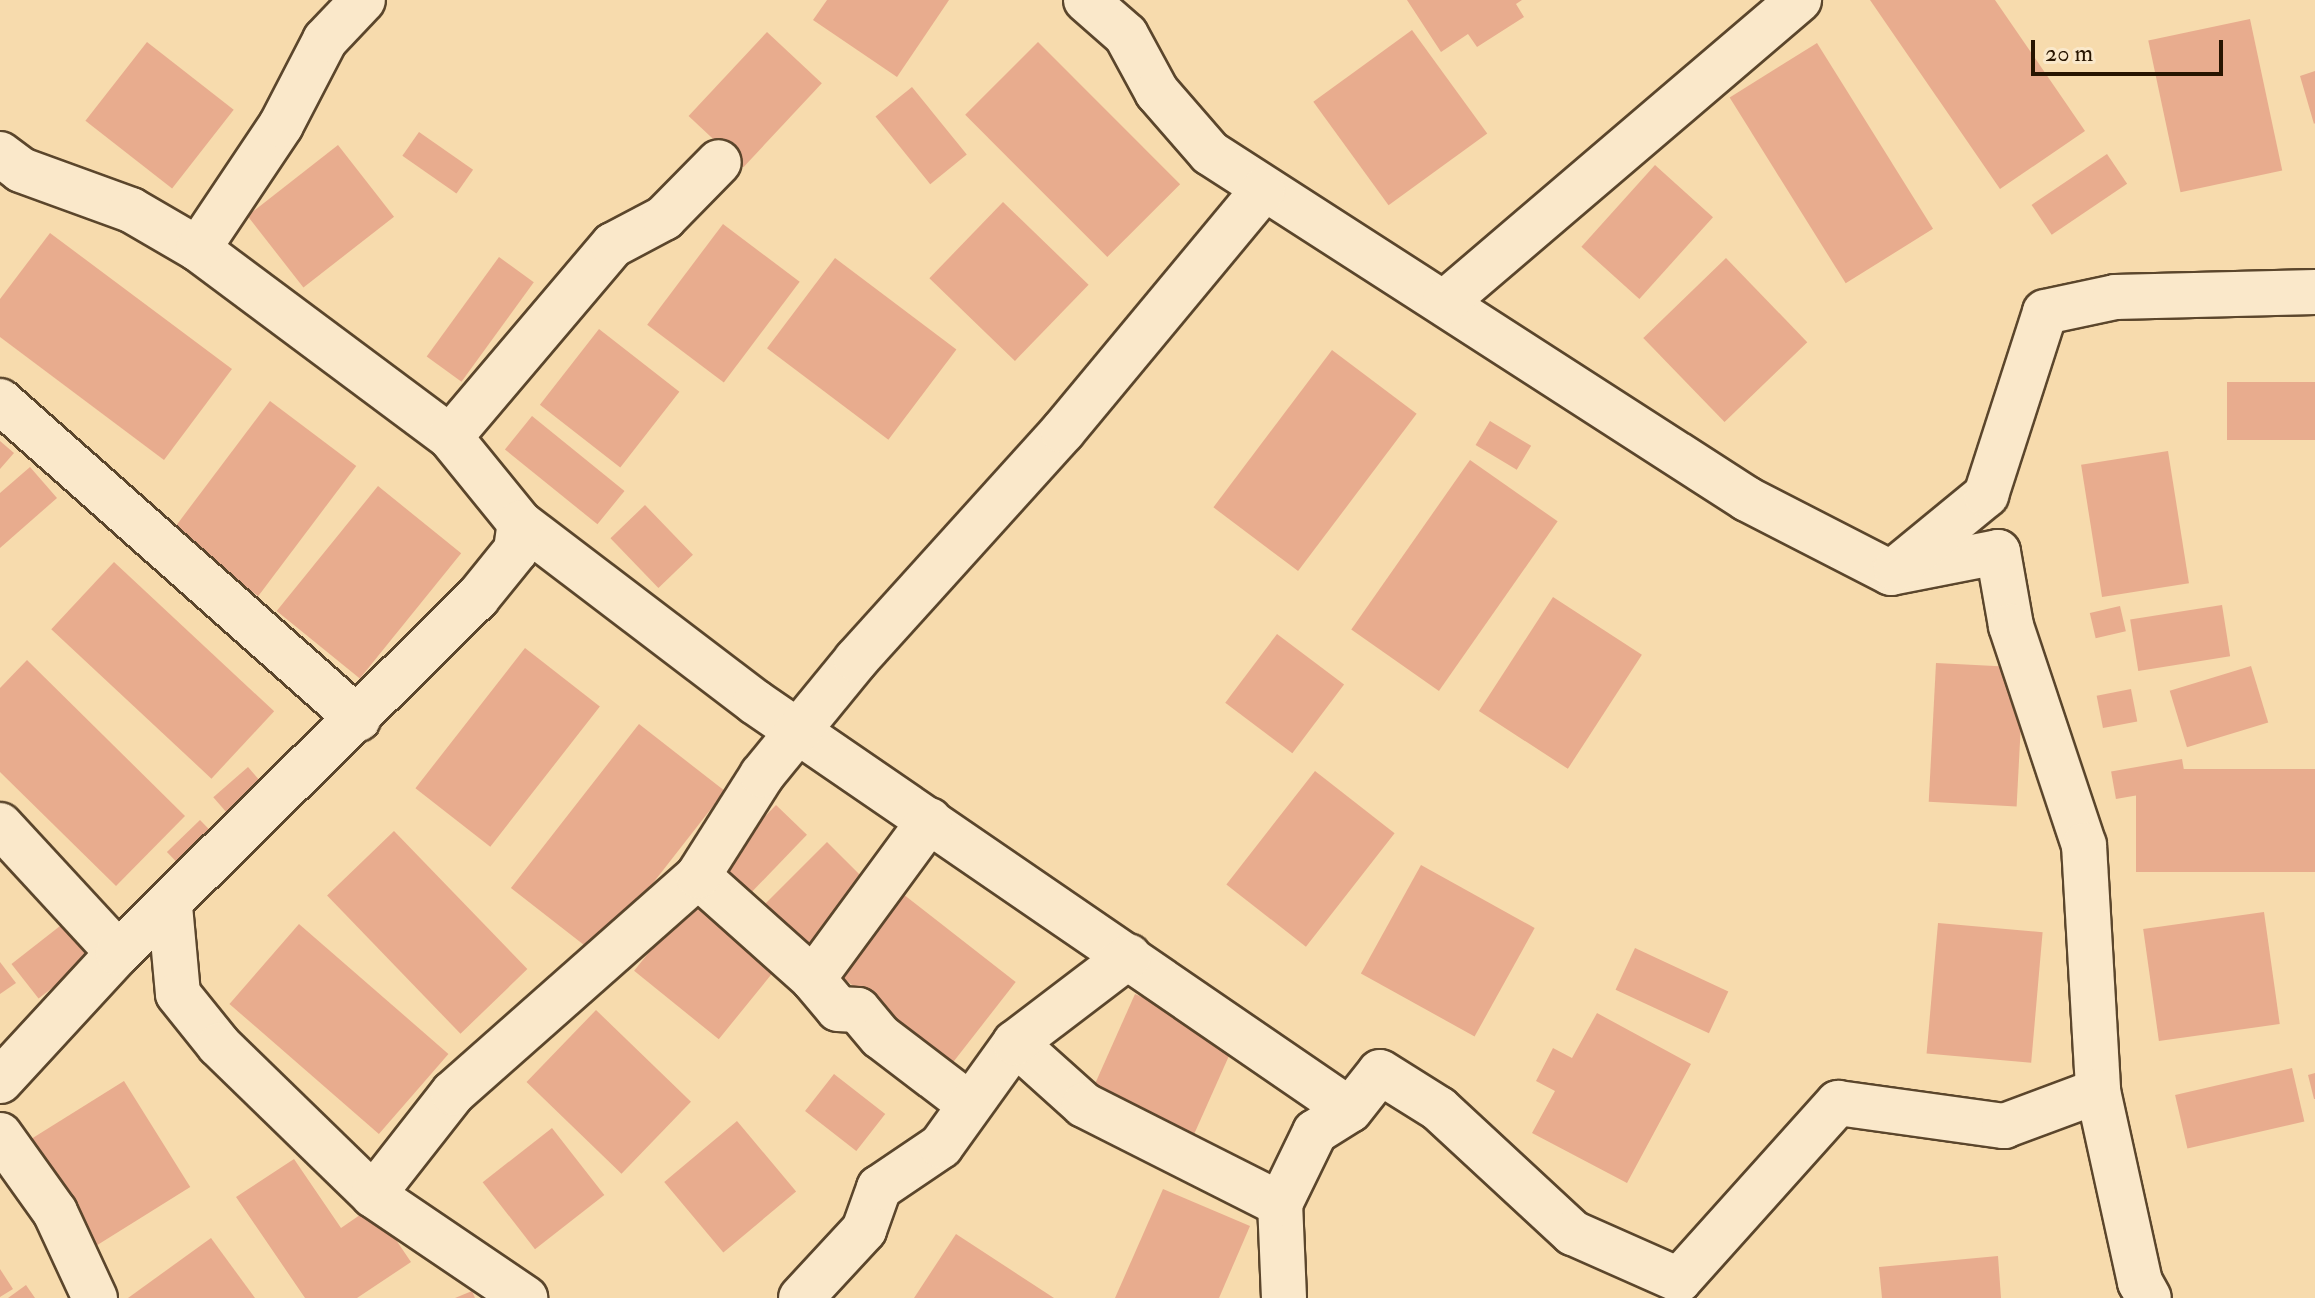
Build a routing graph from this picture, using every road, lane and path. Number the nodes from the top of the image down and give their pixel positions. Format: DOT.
graph roads {
  1 [pos="363,0"];
  2 [pos="1799,0"];
  3 [pos="1104,5"];
  4 [pos="719,162"];
  5 [pos="7,173"];
  6 [pos="1263,190"];
  7 [pos="198,249"];
  8 [pos="2315,292"];
  9 [pos="1444,303"];
  10 [pos="0,401"];
  11 [pos="450,437"];
  12 [pos="520,523"];
  13 [pos="1891,573"];
  14 [pos="358,719"];
  15 [pos="802,732"];
  16 [pos="930,820"];
  17 [pos="0,825"];
  18 [pos="698,876"];
  19 [pos="170,906"];
  20 [pos="118,953"];
  21 [pos="1129,956"];
  22 [pos="813,979"];
  23 [pos="1015,1043"];
  24 [pos="0,1081"];
  25 [pos="2098,1091"];
  26 [pos="969,1104"];
  27 [pos="1350,1110"];
  28 [pos="0,1135"];
  29 [pos="373,1195"];
  30 [pos="1280,1204"];
  31 [pos="95,1298"];
  32 [pos="525,1298"];
  33 [pos="801,1298"];
  34 [pos="1284,1298"];
  35 [pos="2149,1298"];
  1 -- 7 [label="street"];
  2 -- 9 [label="street"];
  3 -- 6 [label="street"];
  4 -- 11 [label="street"];
  5 -- 7 [label="street"];
  6 -- 9 [label="street"];
  6 -- 15 [label="street"];
  7 -- 11 [label="street"];
  8 -- 13 [label="street"];
  9 -- 13 [label="street"];
  10 -- 14 [label="street"];
  11 -- 12 [label="street"];
  12 -- 14 [label="street"];
  12 -- 15 [label="street"];
  13 -- 25 [label="street"];
  14 -- 19 [label="street"];
  15 -- 16 [label="street"];
  15 -- 18 [label="street"];
  16 -- 21 [label="street"];
  16 -- 22 [label="street"];
  17 -- 20 [label="street"];
  18 -- 22 [label="street"];
  18 -- 29 [label="street"];
  19 -- 20 [label="street"];
  19 -- 29 [label="street"];
  20 -- 24 [label="street"];
  21 -- 23 [label="street"];
  21 -- 27 [label="street"];
  22 -- 26 [label="street"];
  23 -- 26 [label="street"];
  23 -- 30 [label="street"];
  25 -- 27 [label="street"];
  25 -- 35 [label="street"];
  26 -- 33 [label="street"];
  27 -- 30 [label="street"];
  28 -- 31 [label="street"];
  29 -- 32 [label="street"];
  30 -- 34 [label="street"];
}
